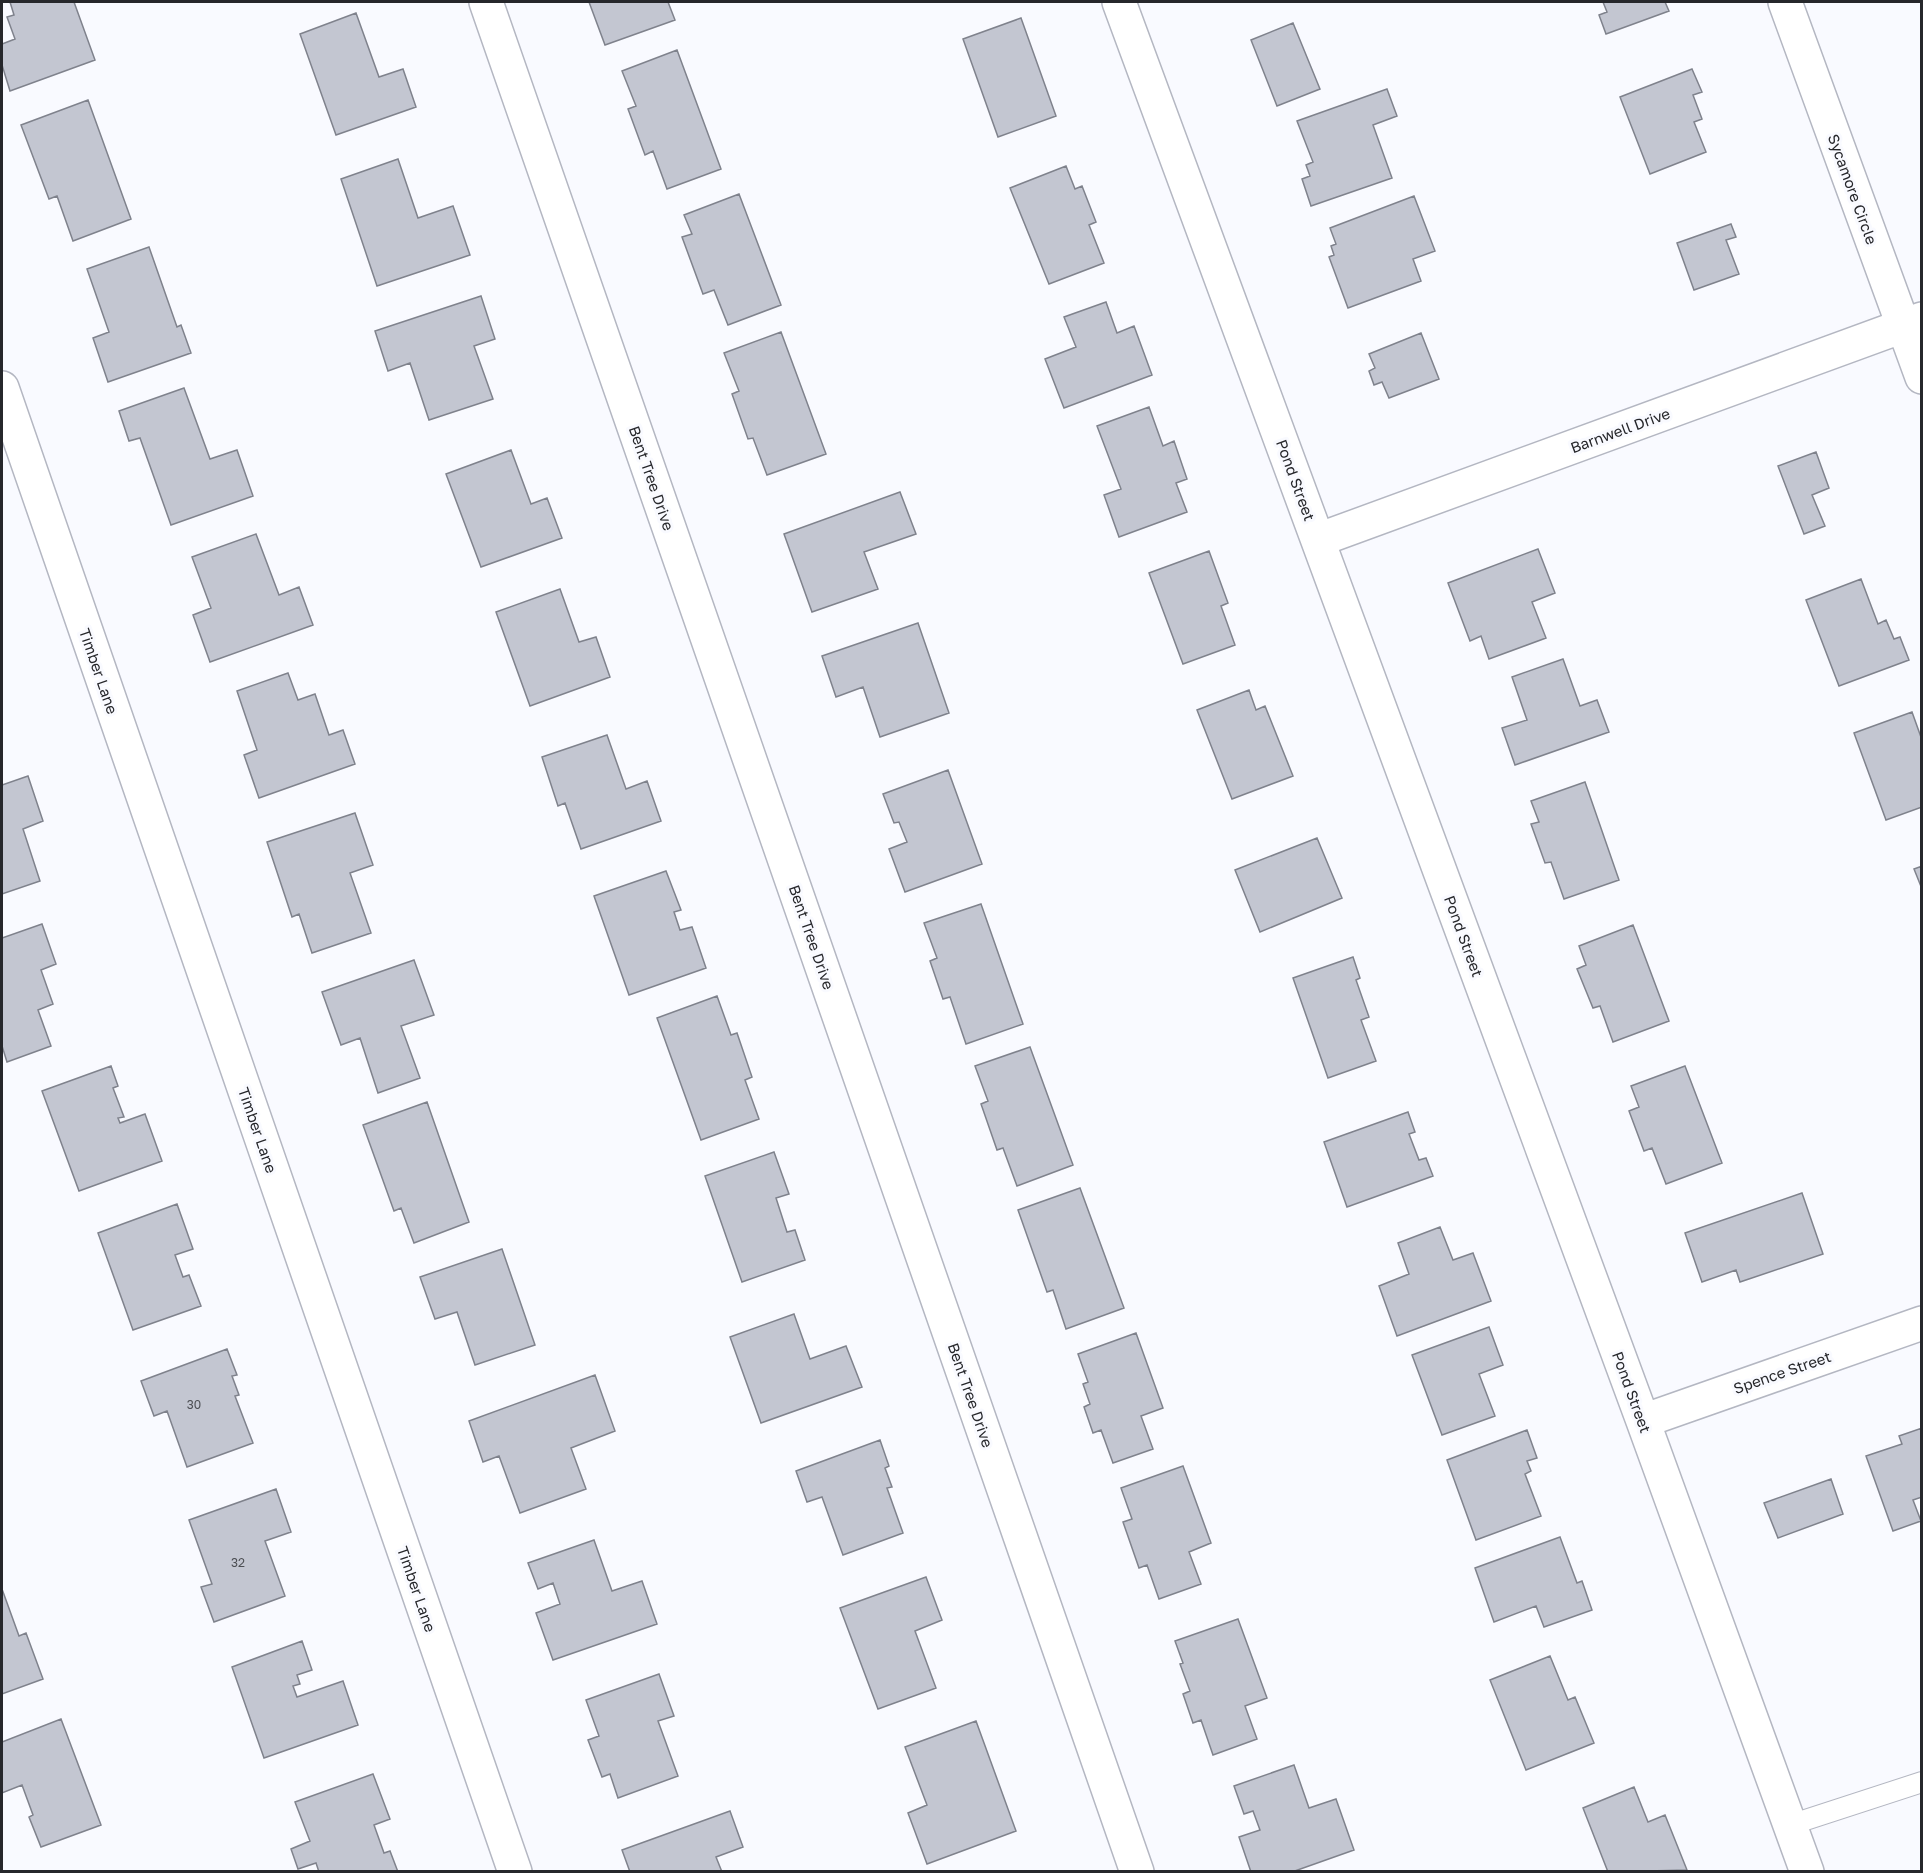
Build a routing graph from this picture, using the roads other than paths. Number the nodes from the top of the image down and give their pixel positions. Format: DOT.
graph roads {
  1 [pos="486,2"];
  2 [pos="1119,2"];
  3 [pos="1785,2"];
  4 [pos="1912,323"];
  5 [pos="1922,377"];
  6 [pos="2,388"];
  7 [pos="1318,540"];
  8 [pos="1922,1323"];
  9 [pos="1643,1421"];
  10 [pos="1922,1782"];
  11 [pos="1790,1825"];
  12 [pos="515,1872"];
  13 [pos="1137,1872"];
  14 [pos="1807,1872"];
  1 -- 13 [label="street, Bent Tree Drive"];
  2 -- 7 [label="street, Pond Street"];
  3 -- 4 [label="street, Sycamore Circle"];
  4 -- 5 [label="street, Sycamore Circle"];
  4 -- 7 [label="street, Barnwell Drive"];
  6 -- 12 [label="street, Timber Lane"];
  7 -- 9 [label="street, Pond Street"];
  8 -- 9 [label="street, Spence Street"];
  9 -- 11 [label="street, Pond Street"];
  10 -- 11 [label="lane"];
  11 -- 14 [label="street, Pond Street"];
}
